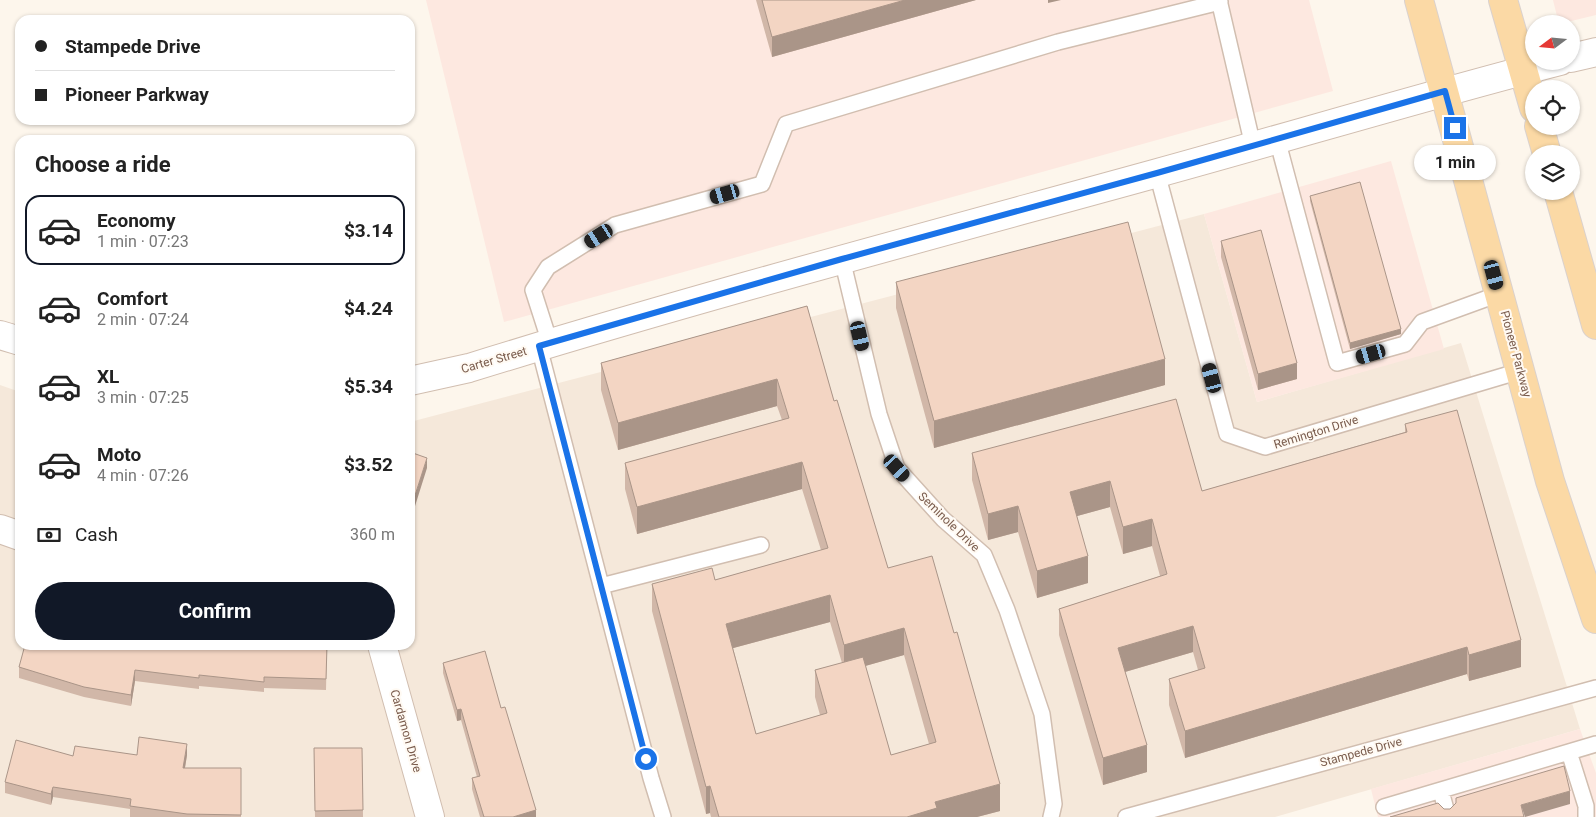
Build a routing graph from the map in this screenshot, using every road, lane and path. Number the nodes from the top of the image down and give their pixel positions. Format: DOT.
graph roads {
  1 [pos="1419,0"];
  2 [pos="1503,0"];
  3 [pos="1220,1"];
  4 [pos="1596,52"];
  5 [pos="1580,56"];
  6 [pos="1527,70"];
  7 [pos="1523,71"];
  8 [pos="1526,80"];
  9 [pos="1445,91"];
  10 [pos="1265,142"];
  11 [pos="1157,173"];
  12 [pos="1561,200"];
  13 [pos="842,259"];
  14 [pos="1499,294"];
  15 [pos="1596,325"];
  16 [pos="0,335"];
  17 [pos="15,340"];
  18 [pos="545,345"];
  19 [pos="1520,371"];
  20 [pos="415,380"];
  21 [pos="0,529"];
  22 [pos="15,534"];
  23 [pos="761,545"];
  24 [pos="601,586"];
  25 [pos="1596,619"];
  26 [pos="383,650"];
  27 [pos="1596,688"];
  28 [pos="1596,744"];
  29 [pos="1569,752"];
  30 [pos="1440,791"];
  31 [pos="1384,807"];
  32 [pos="1448,813"];
  33 [pos="430,817"];
  34 [pos="664,817"];
  35 [pos="1051,817"];
  36 [pos="1126,817"];
  37 [pos="1586,817"];
  1 -- 9 [label="main road, Pioneer Parkway"];
  2 -- 7 [label="main road"];
  3 -- 10 [label="lane"];
  3 -- 18 [label="lane"];
  4 -- 5 [label="street"];
  6 -- 7 [label="street, Carter Street"];
  7 -- 8 [label="main road"];
  7 -- 9 [label="street, Carter Street"];
  9 -- 10 [label="street, Carter Street"];
  9 -- 14 [label="main road, Pioneer Parkway"];
  10 -- 11 [label="street, Carter Street"];
  10 -- 14 [label="lane"];
  11 -- 13 [label="street, Carter Street"];
  11 -- 19 [label="lane, Remington Drive"];
  12 -- 15 [label="main road"];
  13 -- 18 [label="street, Carter Street"];
  13 -- 35 [label="lane, Seminole Drive"];
  14 -- 19 [label="main road, Pioneer Parkway"];
  16 -- 17 [label="street"];
  18 -- 20 [label="street, Carter Street"];
  18 -- 24 [label="lane"];
  19 -- 25 [label="main road, Pioneer Parkway"];
  21 -- 22 [label="street"];
  23 -- 24 [label="lane"];
  24 -- 34 [label="lane"];
  26 -- 33 [label="street, Cardamon Drive"];
  27 -- 36 [label="lane, Stampede Drive"];
  28 -- 29 [label="lane"];
  29 -- 30 [label="lane"];
  29 -- 37 [label="lane"];
  30 -- 31 [label="lane"];
  30 -- 32 [label="lane"];
}
